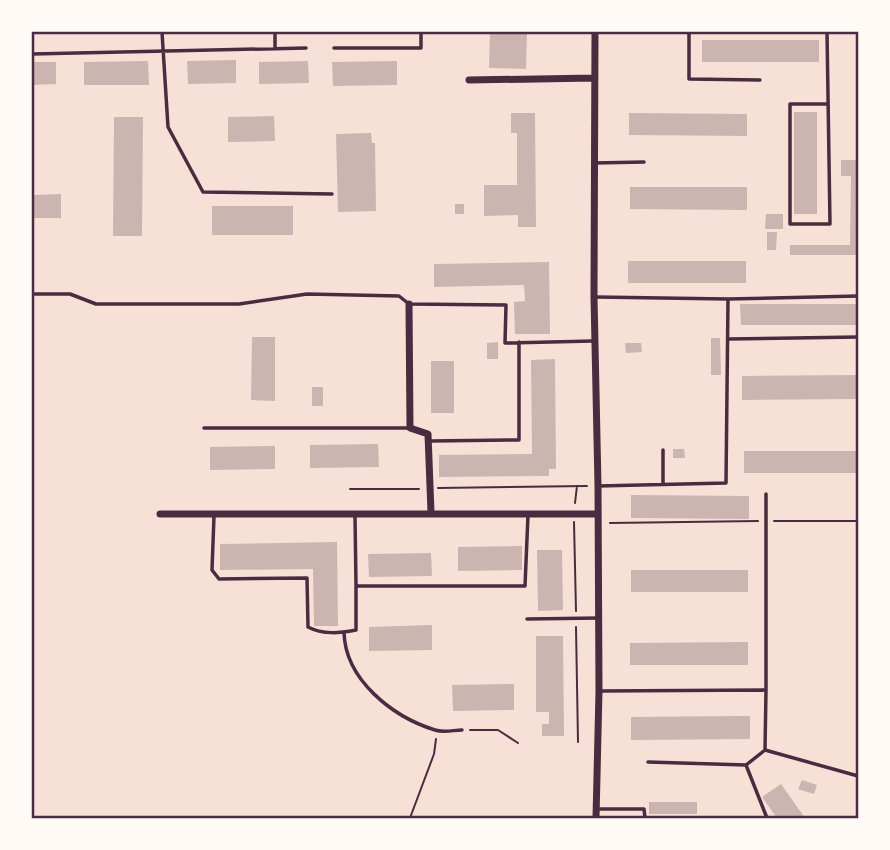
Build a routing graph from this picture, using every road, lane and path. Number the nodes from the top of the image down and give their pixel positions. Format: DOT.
graph roads {
  1 [pos="162,32"];
  2 [pos="275,32"];
  3 [pos="421,32"];
  4 [pos="595,32"];
  5 [pos="689,32"];
  6 [pos="827,32"];
  7 [pos="306,48"];
  8 [pos="334,48"];
  9 [pos="275,49"];
  10 [pos="162,51"];
  11 [pos="32,54"];
  12 [pos="595,78"];
  13 [pos="470,80"];
  14 [pos="760,80"];
  15 [pos="828,104"];
  16 [pos="645,162"];
  17 [pos="594,163"];
  18 [pos="332,194"];
  19 [pos="32,294"];
  20 [pos="859,296"];
  21 [pos="594,297"];
  22 [pos="728,299"];
  23 [pos="409,304"];
  24 [pos="859,337"];
  25 [pos="728,339"];
  26 [pos="595,341"];
  27 [pos="519,342"];
  28 [pos="204,428"];
  29 [pos="410,428"];
  30 [pos="428,442"];
  31 [pos="663,450"];
  32 [pos="663,484"];
  33 [pos="598,486"];
  34 [pos="350,489"];
  35 [pos="429,489"];
  36 [pos="766,494"];
  37 [pos="431,512"];
  38 [pos="528,513"];
  39 [pos="160,514"];
  40 [pos="355,514"];
  41 [pos="598,514"];
  42 [pos="214,516"];
  43 [pos="766,521"];
  44 [pos="859,521"];
  45 [pos="598,524"];
  46 [pos="356,586"];
  47 [pos="599,618"];
  48 [pos="527,619"];
  49 [pos="344,632"];
  50 [pos="766,690"];
  51 [pos="599,691"];
  52 [pos="462,730"];
  53 [pos="438,731"];
  54 [pos="518,743"];
  55 [pos="765,750"];
  56 [pos="648,762"];
  57 [pos="746,765"];
  58 [pos="859,775"];
  59 [pos="596,809"];
  60 [pos="410,818"];
  61 [pos="596,818"];
  62 [pos="645,818"];
  63 [pos="767,818"];
  1 -- 10 [label="lane"];
  2 -- 9 [label="lane"];
  3 -- 8 [label="lane"];
  4 -- 12 [label="street"];
  5 -- 14 [label="lane"];
  6 -- 15 [label="lane"];
  7 -- 9 [label="lane"];
  9 -- 10 [label="lane"];
  10 -- 11 [label="lane"];
  10 -- 18 [label="lane"];
  12 -- 13 [label="street"];
  12 -- 17 [label="street"];
  15 -- 15 [label="lane"];
  16 -- 17 [label="lane"];
  17 -- 21 [label="street"];
  19 -- 23 [label="lane"];
  20 -- 22 [label="lane"];
  21 -- 22 [label="lane"];
  21 -- 26 [label="street"];
  22 -- 25 [label="lane"];
  23 -- 27 [label="lane"];
  23 -- 29 [label="street"];
  24 -- 25 [label="lane"];
  25 -- 32 [label="lane"];
  26 -- 27 [label="lane"];
  26 -- 33 [label="street"];
  27 -- 30 [label="lane"];
  28 -- 29 [label="lane"];
  29 -- 30 [label="street"];
  30 -- 35 [label="street"];
  31 -- 32 [label="lane"];
  32 -- 33 [label="lane"];
  33 -- 35 [label="path"];
  33 -- 41 [label="street"];
  34 -- 35 [label="path"];
  35 -- 37 [label="street"];
  36 -- 43 [label="lane"];
  37 -- 38 [label="street"];
  37 -- 40 [label="street"];
  38 -- 41 [label="street"];
  38 -- 46 [label="lane"];
  39 -- 42 [label="street"];
  40 -- 42 [label="street"];
  40 -- 46 [label="lane"];
  41 -- 45 [label="street"];
  42 -- 49 [label="lane"];
  43 -- 44 [label="path"];
  43 -- 45 [label="path"];
  43 -- 50 [label="lane"];
  45 -- 47 [label="street"];
  46 -- 49 [label="lane"];
  47 -- 48 [label="lane"];
  47 -- 51 [label="street"];
  49 -- 53 [label="lane"];
  50 -- 51 [label="lane"];
  50 -- 55 [label="lane"];
  51 -- 59 [label="street"];
  52 -- 53 [label="lane"];
  52 -- 54 [label="path"];
  53 -- 60 [label="path"];
  55 -- 57 [label="lane"];
  55 -- 58 [label="lane"];
  56 -- 57 [label="lane"];
  57 -- 63 [label="lane"];
  59 -- 61 [label="street"];
  59 -- 62 [label="lane"];
}
